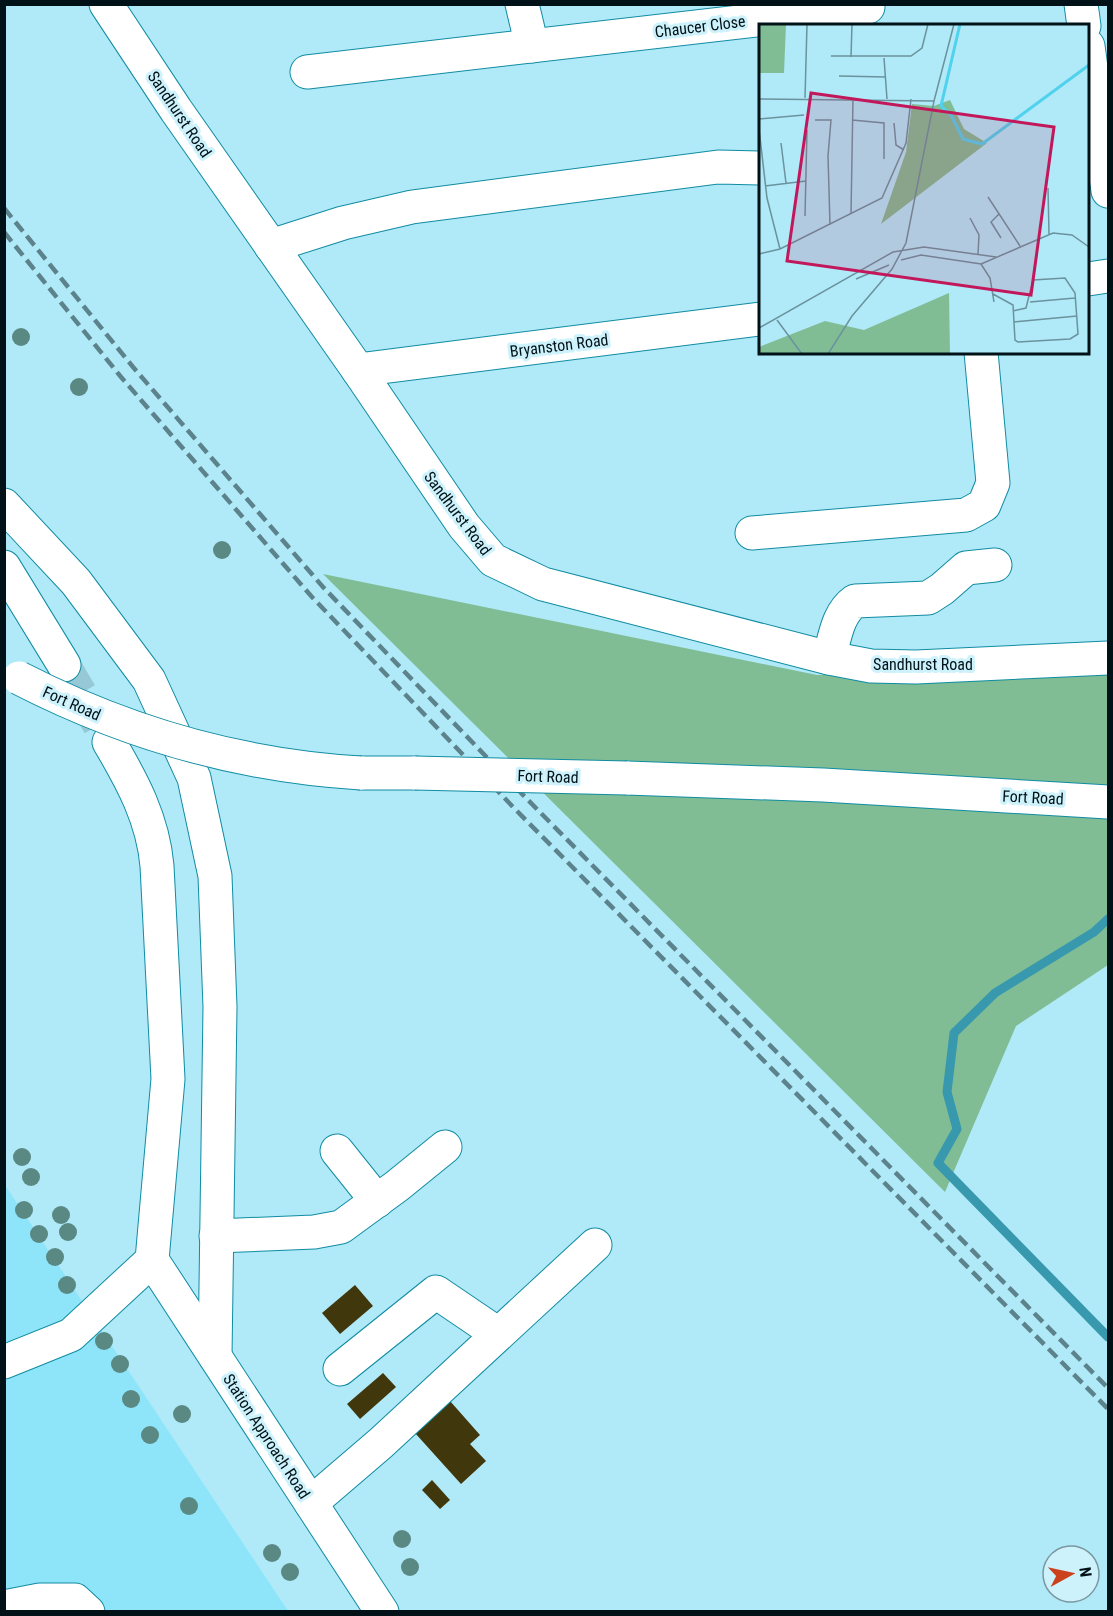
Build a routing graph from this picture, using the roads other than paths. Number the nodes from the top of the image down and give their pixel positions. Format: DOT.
graph roads {
  1 [pos="106,4"];
  2 [pos="522,4"];
  3 [pos="1081,4"];
  4 [pos="868,7"];
  5 [pos="1084,24"];
  6 [pos="532,46"];
  7 [pos="1089,53"];
  8 [pos="307,72"];
  9 [pos="759,168"];
  10 [pos="1108,191"];
  11 [pos="271,246"];
  12 [pos="1108,276"];
  13 [pos="1089,279"];
  14 [pos="759,319"];
  15 [pos="981,354"];
  16 [pos="358,370"];
  17 [pos="4,505"];
  18 [pos="752,533"];
  19 [pos="995,565"];
  20 [pos="4,567"];
  21 [pos="830,658"];
  22 [pos="1108,658"];
  23 [pos="64,665"];
  24 [pos="12,674"];
  25 [pos="109,742"];
  26 [pos="1108,802"];
  27 [pos="446,1147"];
  28 [pos="337,1151"];
  29 [pos="377,1201"];
  30 [pos="216,1236"];
  31 [pos="595,1245"];
  32 [pos="152,1260"];
  33 [pos="498,1334"];
  34 [pos="214,1356"];
  35 [pos="4,1362"];
  36 [pos="340,1369"];
  37 [pos="311,1503"];
  38 [pos="4,1607"];
  39 [pos="88,1611"];
  40 [pos="382,1611"];
  1 -- 11 [label="street, Sandhurst Road"];
  2 -- 6 [label="street"];
  3 -- 5 [label="street"];
  4 -- 6 [label="street, Chaucer Close"];
  6 -- 8 [label="street, Chaucer Close"];
  7 -- 10 [label="street"];
  9 -- 11 [label="street"];
  11 -- 16 [label="street, Sandhurst Road"];
  12 -- 13 [label="street"];
  14 -- 16 [label="street, Bryanston Road"];
  15 -- 18 [label="street"];
  16 -- 21 [label="street, Sandhurst Road"];
  17 -- 30 [label="street"];
  19 -- 21 [label="street"];
  20 -- 23 [label="street"];
  21 -- 22 [label="street, Sandhurst Road"];
  24 -- 26 [label="street, Fort Road, bridge"];
  25 -- 32 [label="street"];
  27 -- 29 [label="street"];
  28 -- 29 [label="street"];
  29 -- 30 [label="street"];
  30 -- 34 [label="street"];
  31 -- 33 [label="street"];
  32 -- 34 [label="street, Station Approach Road"];
  32 -- 35 [label="street"];
  33 -- 36 [label="street"];
  33 -- 37 [label="street"];
  34 -- 37 [label="street, Station Approach Road"];
  37 -- 40 [label="street, Station Approach Road"];
  38 -- 39 [label="street"];
}
